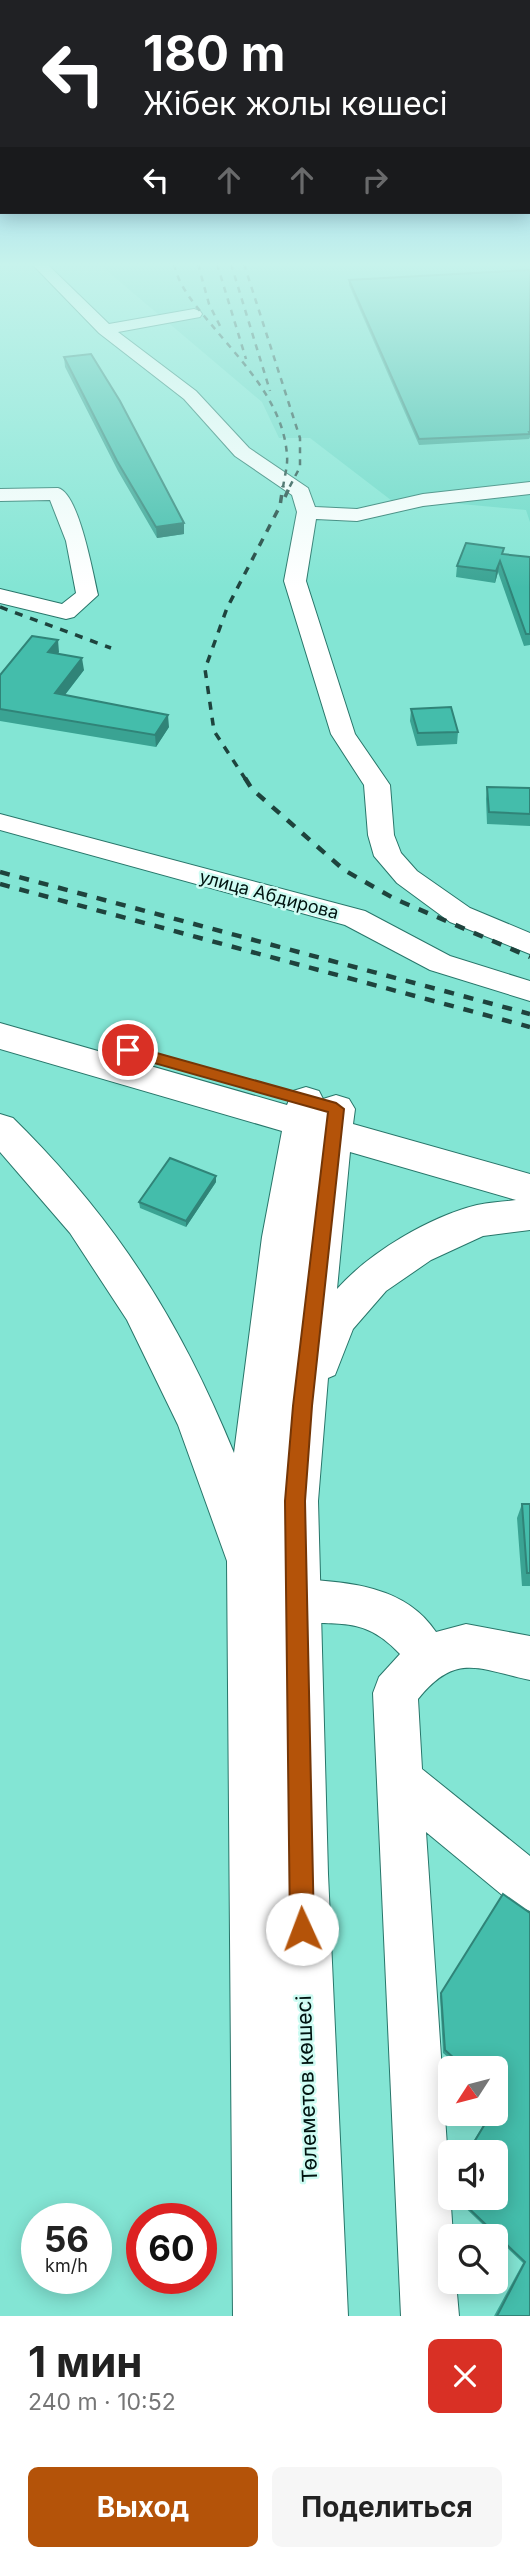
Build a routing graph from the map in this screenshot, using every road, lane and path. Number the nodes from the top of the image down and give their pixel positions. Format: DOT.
graph roads {
  1 [pos="160,372"];
  2 [pos="530,488"];
  3 [pos="0,495"];
  4 [pos="307,512"];
  5 [pos="0,596"];
  6 [pos="66,612"];
  7 [pos="0,615"];
  8 [pos="0,822"];
  9 [pos="530,944"];
  10 [pos="530,991"];
  11 [pos="0,1013"];
  12 [pos="0,1036"];
  13 [pos="320,1116"];
  14 [pos="0,1128"];
  15 [pos="530,1163"];
  16 [pos="530,1189"];
  17 [pos="530,1214"];
  18 [pos="303,1406"];
  19 [pos="251,1565"];
  20 [pos="296,1600"];
  21 [pos="427,1658"];
  22 [pos="530,1658"];
  23 [pos="398,1780"];
  24 [pos="530,1887"];
  25 [pos="266,2316"];
  26 [pos="315,2316"];
  27 [pos="430,2316"];
  1 -- 4 [label="street"];
  2 -- 4 [label="street"];
  3 -- 6 [label="street"];
  4 -- 9 [label="street"];
  5 -- 6 [label="street"];
  6 -- 7 [label="street"];
  8 -- 10 [label="street, улица Абдирова"];
  11 -- 13 [label="main road"];
  12 -- 13 [label="main road"];
  13 -- 15 [label="main road"];
  13 -- 16 [label="main road"];
  13 -- 18 [label="main road, Төлеметов көшесі"];
  13 -- 19 [label="main road"];
  14 -- 19 [label="main road"];
  17 -- 18 [label="main road"];
  18 -- 20 [label="main road, Төлеметов көшесі"];
  19 -- 25 [label="main road"];
  20 -- 21 [label="street"];
  20 -- 26 [label="main road, Төлеметов көшесі"];
  21 -- 22 [label="street"];
  21 -- 23 [label="street"];
  23 -- 24 [label="street"];
  23 -- 27 [label="street"];
}
